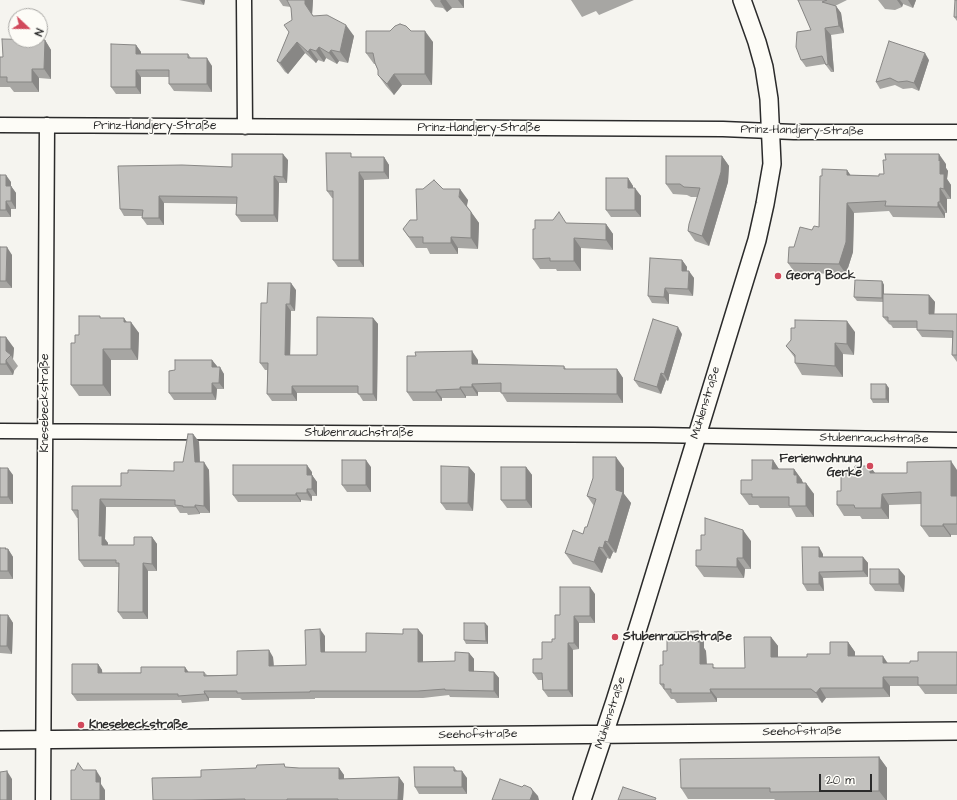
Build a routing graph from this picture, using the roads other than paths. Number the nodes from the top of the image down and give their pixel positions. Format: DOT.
graph roads {
  1 [pos="244,0"];
  2 [pos="742,0"];
  3 [pos="0,125"];
  4 [pos="47,125"];
  5 [pos="245,126"];
  6 [pos="771,131"];
  7 [pos="957,132"];
  8 [pos="0,431"];
  9 [pos="45,431"];
  10 [pos="696,436"];
  11 [pos="957,440"];
  12 [pos="957,731"];
  13 [pos="605,734"];
  14 [pos="44,739"];
  15 [pos="0,740"];
  16 [pos="44,800"];
  17 [pos="582,800"];
  1 -- 5 [label="street"];
  2 -- 6 [label="street, Mühlenstraße"];
  3 -- 4 [label="street, Prinz-Handjery-Straße"];
  4 -- 5 [label="street, Prinz-Handjery-Straße"];
  4 -- 9 [label="street, Knesebeckstraße"];
  5 -- 6 [label="street, Prinz-Handjery-Straße"];
  6 -- 7 [label="street, Prinz-Handjery-Straße"];
  6 -- 10 [label="street, Mühlenstraße"];
  8 -- 9 [label="street, Stubenrauchstraße"];
  9 -- 10 [label="street, Stubenrauchstraße"];
  9 -- 14 [label="street, Knesebeckstraße"];
  10 -- 11 [label="street, Stubenrauchstraße"];
  10 -- 13 [label="street, Mühlenstraße"];
  12 -- 13 [label="street, Seehofstraße"];
  13 -- 14 [label="street, Seehofstraße"];
  13 -- 17 [label="street, Mühlenstraße"];
  14 -- 15 [label="street, Seehofstraße"];
  14 -- 16 [label="street, Knesebeckstraße"];
}
